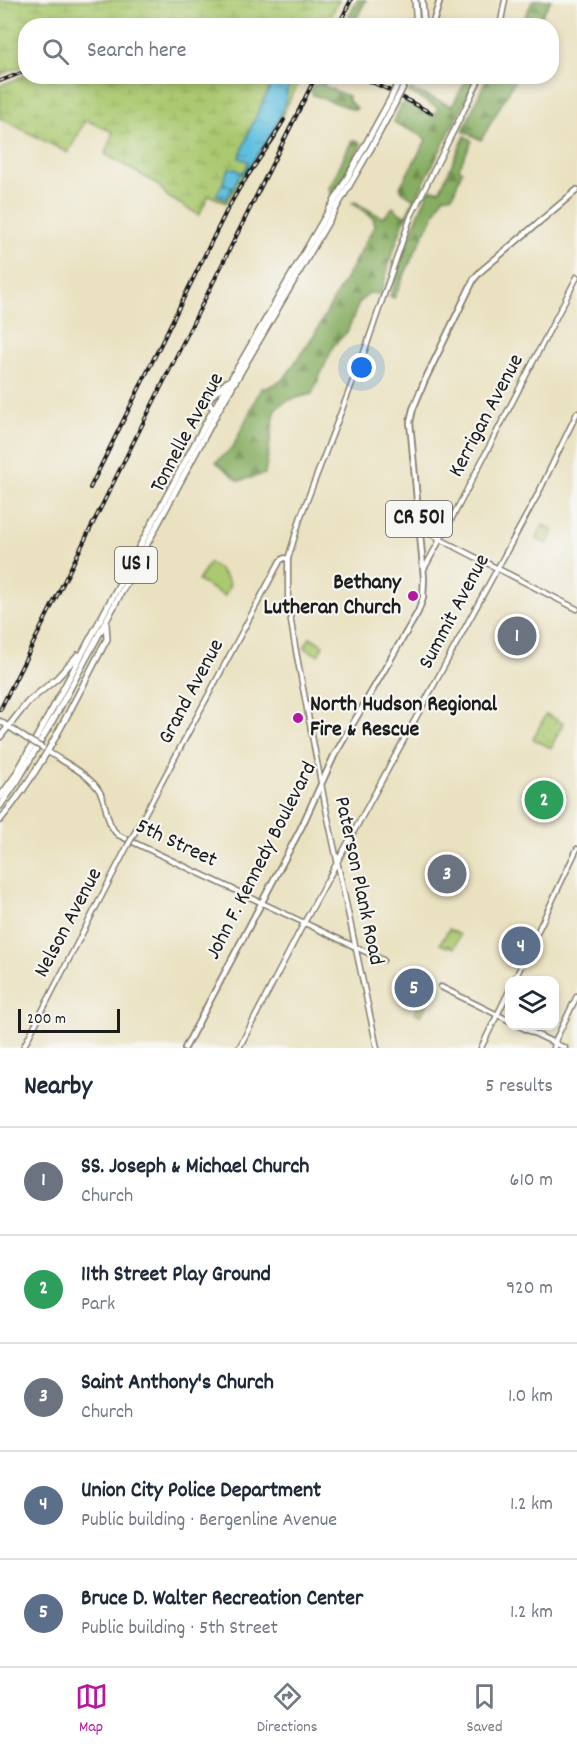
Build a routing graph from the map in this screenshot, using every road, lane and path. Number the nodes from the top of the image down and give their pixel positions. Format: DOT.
graph roads {
  1 [pos="415,0"];
  2 [pos="422,0"];
  3 [pos="440,0"];
  4 [pos="506,0"];
  5 [pos="417,18"];
  6 [pos="418,18"];
  7 [pos="423,18"];
  8 [pos="434,18"];
  9 [pos="502,18"];
  10 [pos="400,84"];
  11 [pos="477,84"];
  12 [pos="368,147"];
  13 [pos="577,190"];
  14 [pos="577,277"];
  15 [pos="232,376"];
  16 [pos="216,410"];
  17 [pos="577,413"];
  18 [pos="420,533"];
  19 [pos="440,540"];
  20 [pos="288,559"];
  21 [pos="423,569"];
  22 [pos="497,569"];
  23 [pos="577,609"];
  24 [pos="106,621"];
  25 [pos="87,644"];
  26 [pos="0,721"];
  27 [pos="8,727"];
  28 [pos="0,737"];
  29 [pos="45,749"];
  30 [pos="322,784"];
  31 [pos="0,797"];
  32 [pos="0,806"];
  33 [pos="0,820"];
  34 [pos="128,846"];
  35 [pos="577,849"];
  36 [pos="337,863"];
  37 [pos="261,903"];
  38 [pos="304,923"];
  39 [pos="354,946"];
  40 [pos="383,960"];
  41 [pos="516,976"];
  42 [pos="441,987"];
  43 [pos="577,996"];
  44 [pos="505,999"];
  45 [pos="497,1014"];
  46 [pos="505,1018"];
  47 [pos="526,1030"];
  48 [pos="376,1045"];
  49 [pos="555,1046"];
  50 [pos="23,1048"];
  51 [pos="185,1048"];
  52 [pos="239,1048"];
  53 [pos="371,1048"];
  54 [pos="481,1048"];
  55 [pos="565,1048"];
  1 -- 5 [label="highway"];
  2 -- 6 [label="main road"];
  2 -- 7 [label="highway"];
  3 -- 8 [label="main road"];
  4 -- 9 [label="street"];
  10 -- 12 [label="highway, Tonnelle Avenue / US 1, bridge"];
  11 -- 20 [label="street, Paterson Plank Road"];
  12 -- 15 [label="highway, Tonnelle Avenue / US 1"];
  12 -- 16 [label="highway, Tonnelle Avenue / US 1"];
  13 -- 18 [label="main road, John F. Kennedy Boulevard / CR 501"];
  14 -- 19 [label="street, Kerrigan Avenue"];
  15 -- 16 [label="highway, Tonnelle Avenue / US 1"];
  15 -- 16 [label="highway"];
  16 -- 24 [label="highway, Tonnelle Avenue / US 1"];
  16 -- 25 [label="highway, Tonnelle Avenue / US 1"];
  17 -- 22 [label="street, Summit Avenue"];
  18 -- 19 [label="street"];
  18 -- 21 [label="main road, John F. Kennedy Boulevard / CR 501"];
  19 -- 21 [label="street, Kerrigan Avenue"];
  19 -- 22 [label="street"];
  20 -- 30 [label="street, Paterson Plank Road"];
  20 -- 34 [label="street, Grand Avenue, bridge"];
  21 -- 30 [label="main road, John F. Kennedy Boulevard / CR 501"];
  22 -- 23 [label="street"];
  22 -- 36 [label="street, Summit Avenue"];
  24 -- 29 [label="highway"];
  24 -- 32 [label="highway, Tonnelle Avenue / US 1"];
  25 -- 27 [label="highway"];
  25 -- 31 [label="highway, Tonnelle Avenue / US 1"];
  26 -- 27 [label="street"];
  27 -- 28 [label="highway"];
  27 -- 29 [label="street, bridge"];
  29 -- 33 [label="highway"];
  29 -- 37 [label="street, 5th Street"];
  30 -- 36 [label="street, Paterson Plank Road"];
  30 -- 37 [label="main road, John F. Kennedy Boulevard / CR 501"];
  34 -- 50 [label="street, Nelson Avenue"];
  35 -- 41 [label="street"];
  36 -- 38 [label="street, Summit Avenue"];
  36 -- 39 [label="street, Paterson Plank Road"];
  37 -- 38 [label="street, 5th Street"];
  37 -- 51 [label="main road, John F. Kennedy Boulevard / CR 501"];
  38 -- 39 [label="street, 5th Street"];
  38 -- 52 [label="street, Summit Avenue"];
  39 -- 40 [label="street, 5th Street"];
  39 -- 48 [label="street, Paterson Plank Road"];
  42 -- 45 [label="street"];
  43 -- 49 [label="street"];
  44 -- 45 [label="street"];
  45 -- 46 [label="street"];
  45 -- 54 [label="street"];
  47 -- 49 [label="street"];
  48 -- 53 [label="street"];
  49 -- 55 [label="street"];
}
